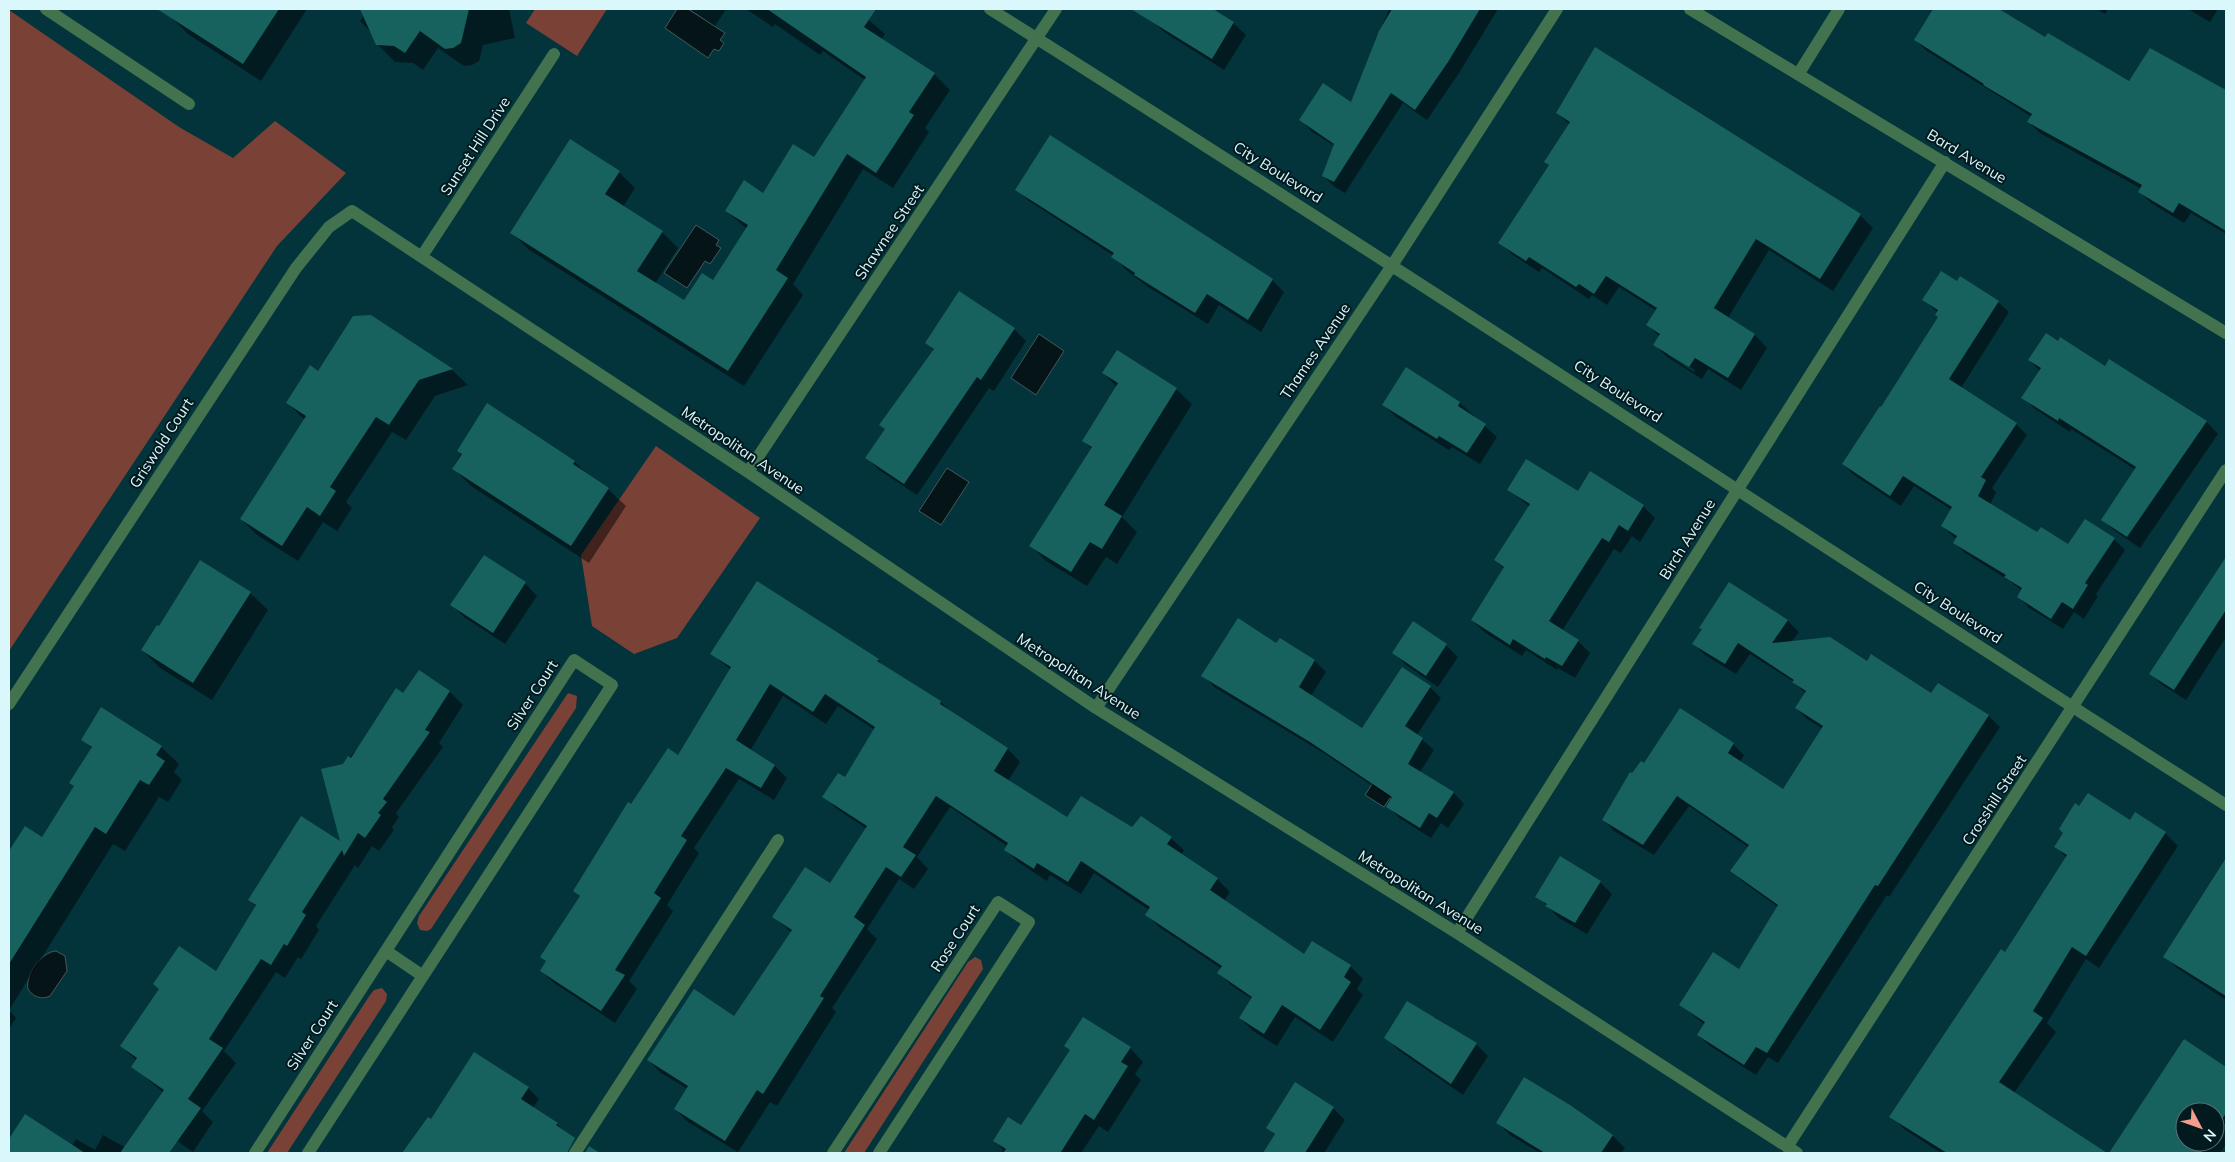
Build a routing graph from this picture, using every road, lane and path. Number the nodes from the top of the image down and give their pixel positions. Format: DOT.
graph roads {
  1 [pos="990,9"];
  2 [pos="1056,9"];
  3 [pos="1557,9"];
  4 [pos="1690,9"];
  5 [pos="1839,9"];
  6 [pos="51,10"];
  7 [pos="1037,38"];
  8 [pos="554,54"];
  9 [pos="1799,73"];
  10 [pos="189,104"];
  11 [pos="1945,162"];
  12 [pos="352,211"];
  13 [pos="422,256"];
  14 [pos="1394,264"];
  15 [pos="2226,333"];
  16 [pos="2226,470"];
  17 [pos="748,472"];
  18 [pos="1738,489"];
  19 [pos="9,704"];
  20 [pos="1096,708"];
  21 [pos="2073,708"];
  22 [pos="2226,805"];
  23 [pos="778,840"];
  24 [pos="1457,933"];
  25 [pos="386,951"];
  26 [pos="423,976"];
  27 [pos="1792,1150"];
  28 [pos="255,1153"];
  29 [pos="308,1153"];
  30 [pos="575,1153"];
  31 [pos="833,1153"];
  32 [pos="879,1153"];
  1 -- 7 [label="street, City Boulevard"];
  2 -- 7 [label="street, Shawnee Street"];
  3 -- 14 [label="street, Thames Avenue"];
  4 -- 9 [label="street, Bard Avenue"];
  5 -- 9 [label="street"];
  6 -- 10 [label="street"];
  7 -- 14 [label="street, City Boulevard"];
  7 -- 17 [label="street, Shawnee Street"];
  8 -- 13 [label="street, Sunset Hill Drive"];
  9 -- 11 [label="street, Bard Avenue"];
  11 -- 15 [label="street, Bard Avenue"];
  11 -- 18 [label="street, Birch Avenue"];
  12 -- 13 [label="street, Metropolitan Avenue"];
  12 -- 19 [label="street, Griswold Court"];
  13 -- 17 [label="street, Metropolitan Avenue"];
  14 -- 18 [label="street, City Boulevard"];
  14 -- 20 [label="street, Thames Avenue"];
  16 -- 21 [label="street, Crosshill Street"];
  17 -- 20 [label="street, Metropolitan Avenue"];
  18 -- 21 [label="street, City Boulevard"];
  18 -- 24 [label="street, Birch Avenue"];
  20 -- 24 [label="street, Metropolitan Avenue"];
  21 -- 22 [label="street, City Boulevard"];
  21 -- 27 [label="street, Crosshill Street"];
  23 -- 30 [label="street"];
  24 -- 27 [label="street, Metropolitan Avenue"];
  25 -- 26 [label="street"];
  25 -- 26 [label="street, Silver Court"];
  25 -- 28 [label="street, Silver Court"];
  26 -- 29 [label="street, Silver Court"];
  31 -- 32 [label="street, Rose Court"];
}
